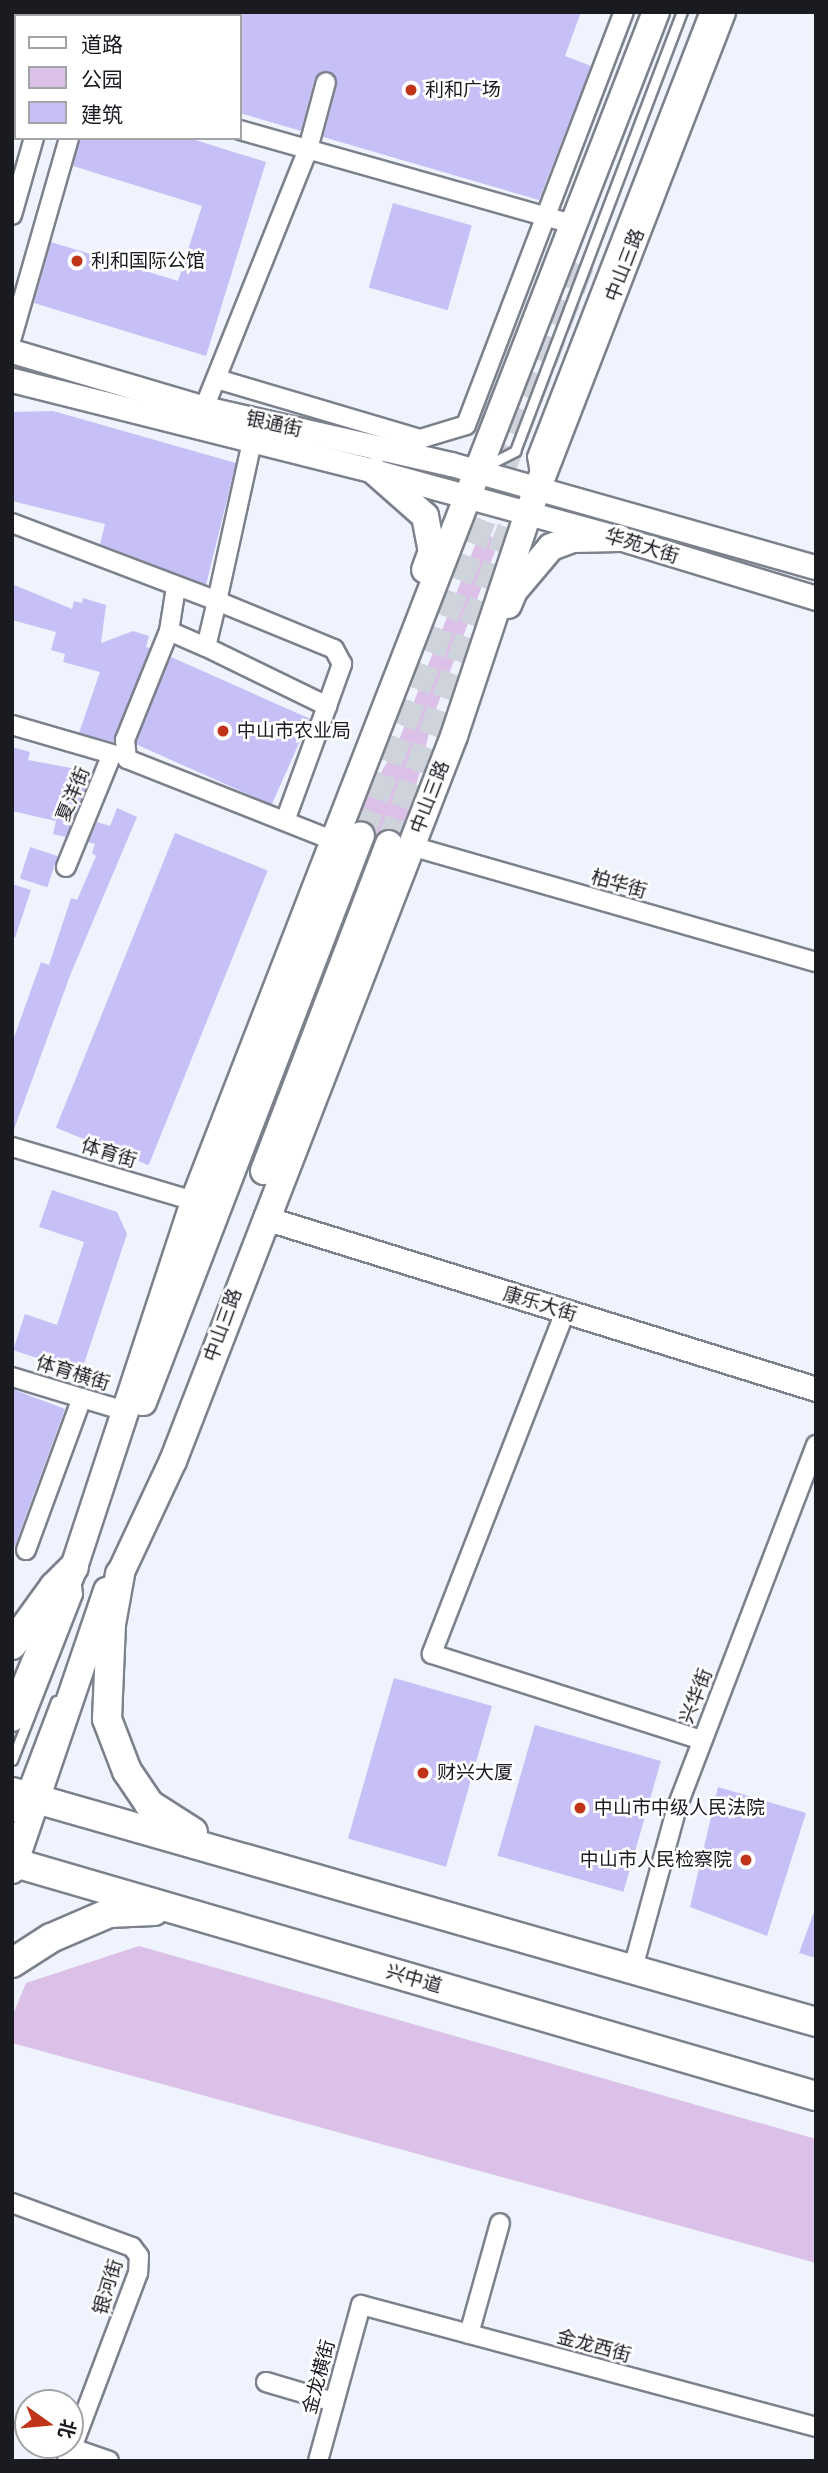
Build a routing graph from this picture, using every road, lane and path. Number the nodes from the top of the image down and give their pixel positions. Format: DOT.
graph roads {
  1 [pos="624,12"];
  2 [pos="656,12"];
  3 [pos="682,12"];
  4 [pos="704,12"];
  5 [pos="722,12"];
  6 [pos="600,76"];
  7 [pos="326,82"];
  8 [pos="625,89"];
  9 [pos="242,131"];
  10 [pos="33,140"];
  11 [pos="68,140"];
  12 [pos="308,149"];
  13 [pos="12,215"];
  14 [pos="545,217"];
  15 [pos="572,224"];
  16 [pos="12,337"];
  17 [pos="12,351"];
  18 [pos="217,379"];
  19 [pos="12,380"];
  20 [pos="200,418"];
  21 [pos="252,442"];
  22 [pos="374,471"];
  23 [pos="477,471"];
  24 [pos="539,488"];
  25 [pos="467,498"];
  26 [pos="527,513"];
  27 [pos="12,523"];
  28 [pos="619,538"];
  29 [pos="816,567"];
  30 [pos="176,587"];
  31 [pos="816,598"];
  32 [pos="218,601"];
  33 [pos="169,631"];
  34 [pos="206,647"];
  35 [pos="327,706"];
  36 [pos="383,709"];
  37 [pos="12,725"];
  38 [pos="454,736"];
  39 [pos="285,821"];
  40 [pos="361,835"];
  41 [pos="332,840"];
  42 [pos="400,845"];
  43 [pos="66,867"];
  44 [pos="816,962"];
  45 [pos="12,1147"];
  46 [pos="194,1201"];
  47 [pos="265,1218"];
  48 [pos="565,1312"];
  49 [pos="12,1377"];
  50 [pos="816,1388"];
  51 [pos="82,1398"];
  52 [pos="122,1410"];
  53 [pos="816,1445"];
  54 [pos="26,1550"];
  55 [pos="74,1567"];
  56 [pos="116,1577"];
  57 [pos="12,1645"];
  58 [pos="65,1676"];
  59 [pos="60,1689"];
  60 [pos="12,1718"];
  61 [pos="702,1740"];
  62 [pos="12,1759"];
  63 [pos="21,1801"];
  64 [pos="219,1848"];
  65 [pos="13,1865"];
  66 [pos="178,1910"];
  67 [pos="12,1963"];
  68 [pos="633,1968"];
  69 [pos="816,2022"];
  70 [pos="816,2096"];
  71 [pos="12,2203"];
  72 [pos="499,2223"];
  73 [pos="361,2305"];
  74 [pos="468,2334"];
  75 [pos="266,2382"];
  76 [pos="334,2402"];
  77 [pos="84,2417"];
  78 [pos="816,2427"];
  79 [pos="84,2457"];
  80 [pos="109,2461"];
  81 [pos="318,2461"];
  1 -- 6 [label="street"];
  2 -- 8 [label="main road"];
  3 -- 23 [label="lane"];
  4 -- 24 [label="lane"];
  5 -- 24 [label="main road, 中山三路"];
  6 -- 8 [label="street"];
  6 -- 14 [label="street"];
  7 -- 12 [label="street"];
  8 -- 15 [label="main road"];
  9 -- 12 [label="street"];
  10 -- 13 [label="street"];
  11 -- 16 [label="street"];
  12 -- 14 [label="street"];
  12 -- 18 [label="street"];
  14 -- 15 [label="street"];
  14 -- 18 [label="street"];
  15 -- 23 [label="main road"];
  17 -- 20 [label="street, 银通街"];
  18 -- 20 [label="street"];
  19 -- 20 [label="street"];
  20 -- 21 [label="street, 华苑大街"];
  20 -- 23 [label="street, 银通街"];
  21 -- 22 [label="street, 华苑大街"];
  21 -- 32 [label="street"];
  22 -- 25 [label="street, 华苑大街"];
  22 -- 36 [label="main road"];
  23 -- 24 [label="street, 银通街"];
  23 -- 25 [label="main road"];
  24 -- 26 [label="main road, 中山三路"];
  24 -- 29 [label="street, 华苑大街"];
  25 -- 26 [label="street, 华苑大街"];
  25 -- 36 [label="main road"];
  26 -- 28 [label="street, 华苑大街"];
  26 -- 38 [label="main road, 中山三路"];
  27 -- 30 [label="street"];
  28 -- 31 [label="street, 华苑大街"];
  28 -- 38 [label="main road"];
  30 -- 32 [label="street"];
  30 -- 33 [label="street"];
  32 -- 34 [label="street"];
  32 -- 35 [label="street"];
  33 -- 34 [label="street"];
  33 -- 39 [label="street"];
  34 -- 35 [label="street"];
  35 -- 39 [label="street"];
  36 -- 41 [label="main road"];
  37 -- 43 [label="street, 夏洋街"];
  38 -- 42 [label="main road, 中山三路"];
  39 -- 41 [label="street"];
  40 -- 55 [label="main road"];
  41 -- 46 [label="main road"];
  42 -- 44 [label="street, 柏华街"];
  42 -- 47 [label="main road, 中山三路"];
  42 -- 56 [label="main road, 中山三路"];
  45 -- 46 [label="street, 体育街"];
  46 -- 52 [label="main road"];
  47 -- 48 [label="street, 康乐大街"];
  47 -- 56 [label="main road, 中山三路"];
  48 -- 50 [label="street, 康乐大街"];
  48 -- 61 [label="street"];
  49 -- 51 [label="street, 体育横街"];
  51 -- 52 [label="street, 体育横街"];
  51 -- 54 [label="street"];
  52 -- 55 [label="main road"];
  53 -- 61 [label="street, 兴华街"];
  55 -- 57 [label="main road"];
  55 -- 60 [label="main road"];
  55 -- 62 [label="lane"];
  56 -- 58 [label="lane"];
  56 -- 63 [label="main road, 中山三路"];
  56 -- 64 [label="main road"];
  59 -- 63 [label="lane"];
  61 -- 68 [label="street, 兴华街"];
  63 -- 64 [label="main road"];
  63 -- 65 [label="main road, 中山三路"];
  64 -- 68 [label="main road"];
  65 -- 66 [label="main road, 兴中道"];
  66 -- 67 [label="main road"];
  66 -- 70 [label="main road, 兴中道"];
  68 -- 69 [label="main road"];
  71 -- 77 [label="street, 银河街"];
  72 -- 74 [label="street"];
  73 -- 74 [label="street, 金龙西街"];
  73 -- 76 [label="street, 金龙横街"];
  74 -- 78 [label="street, 金龙西街"];
  75 -- 76 [label="street"];
  76 -- 81 [label="street, 金龙横街"];
  79 -- 80 [label="street"];
}
